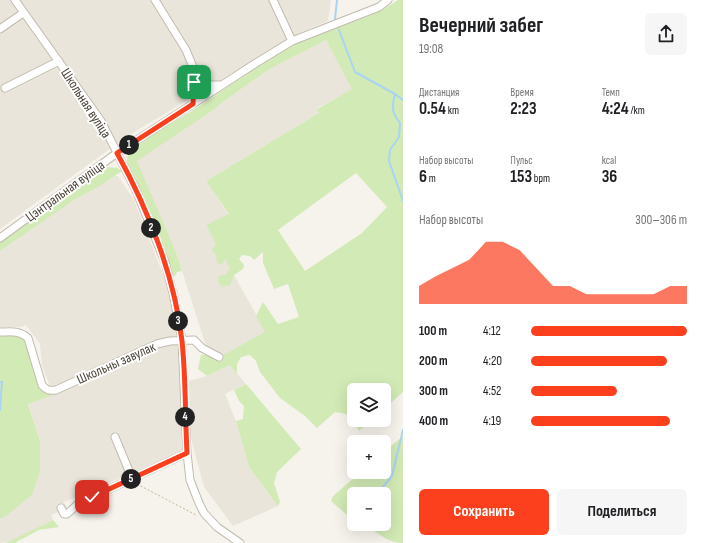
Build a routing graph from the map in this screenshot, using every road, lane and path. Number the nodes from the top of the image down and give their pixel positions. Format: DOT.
graph roads {
  1 [pos="15,0"];
  2 [pos="155,0"];
  3 [pos="272,0"];
  4 [pos="388,0"];
  5 [pos="23,13"];
  6 [pos="0,29"];
  7 [pos="292,41"];
  8 [pos="59,61"];
  9 [pos="193,68"];
  10 [pos="221,85"];
  11 [pos="5,88"];
  12 [pos="193,104"];
  13 [pos="117,153"];
  14 [pos="0,238"];
  15 [pos="0,332"];
  16 [pos="182,340"];
  17 [pos="219,357"];
  18 [pos="114,437"];
  19 [pos="187,453"];
  20 [pos="132,478"];
  21 [pos="61,508"];
  22 [pos="204,513"];
  23 [pos="240,543"];
  1 -- 5 [label="street, Школьная вуліца"];
  2 -- 9 [label="street"];
  3 -- 7 [label="street"];
  4 -- 7 [label="street, Цэнтральная вуліца"];
  5 -- 6 [label="street"];
  5 -- 8 [label="street, Школьная вуліца"];
  7 -- 10 [label="street, Цэнтральная вуліца"];
  8 -- 11 [label="street"];
  8 -- 13 [label="street, Школьная вуліца"];
  9 -- 10 [label="street"];
  9 -- 12 [label="street"];
  10 -- 12 [label="street, Цэнтральная вуліца"];
  12 -- 13 [label="street, Цэнтральная вуліца"];
  13 -- 14 [label="street, Цэнтральная вуліца"];
  13 -- 16 [label="street, Школьная вуліца"];
  15 -- 16 [label="street, Школьны завулак"];
  16 -- 17 [label="street"];
  16 -- 19 [label="street, Школьная вуліца"];
  18 -- 20 [label="street"];
  19 -- 20 [label="street"];
  19 -- 22 [label="street, Школьная вуліца"];
  20 -- 21 [label="street"];
  20 -- 22 [label="path"];
  22 -- 23 [label="street, Школьная вуліца"];
}
